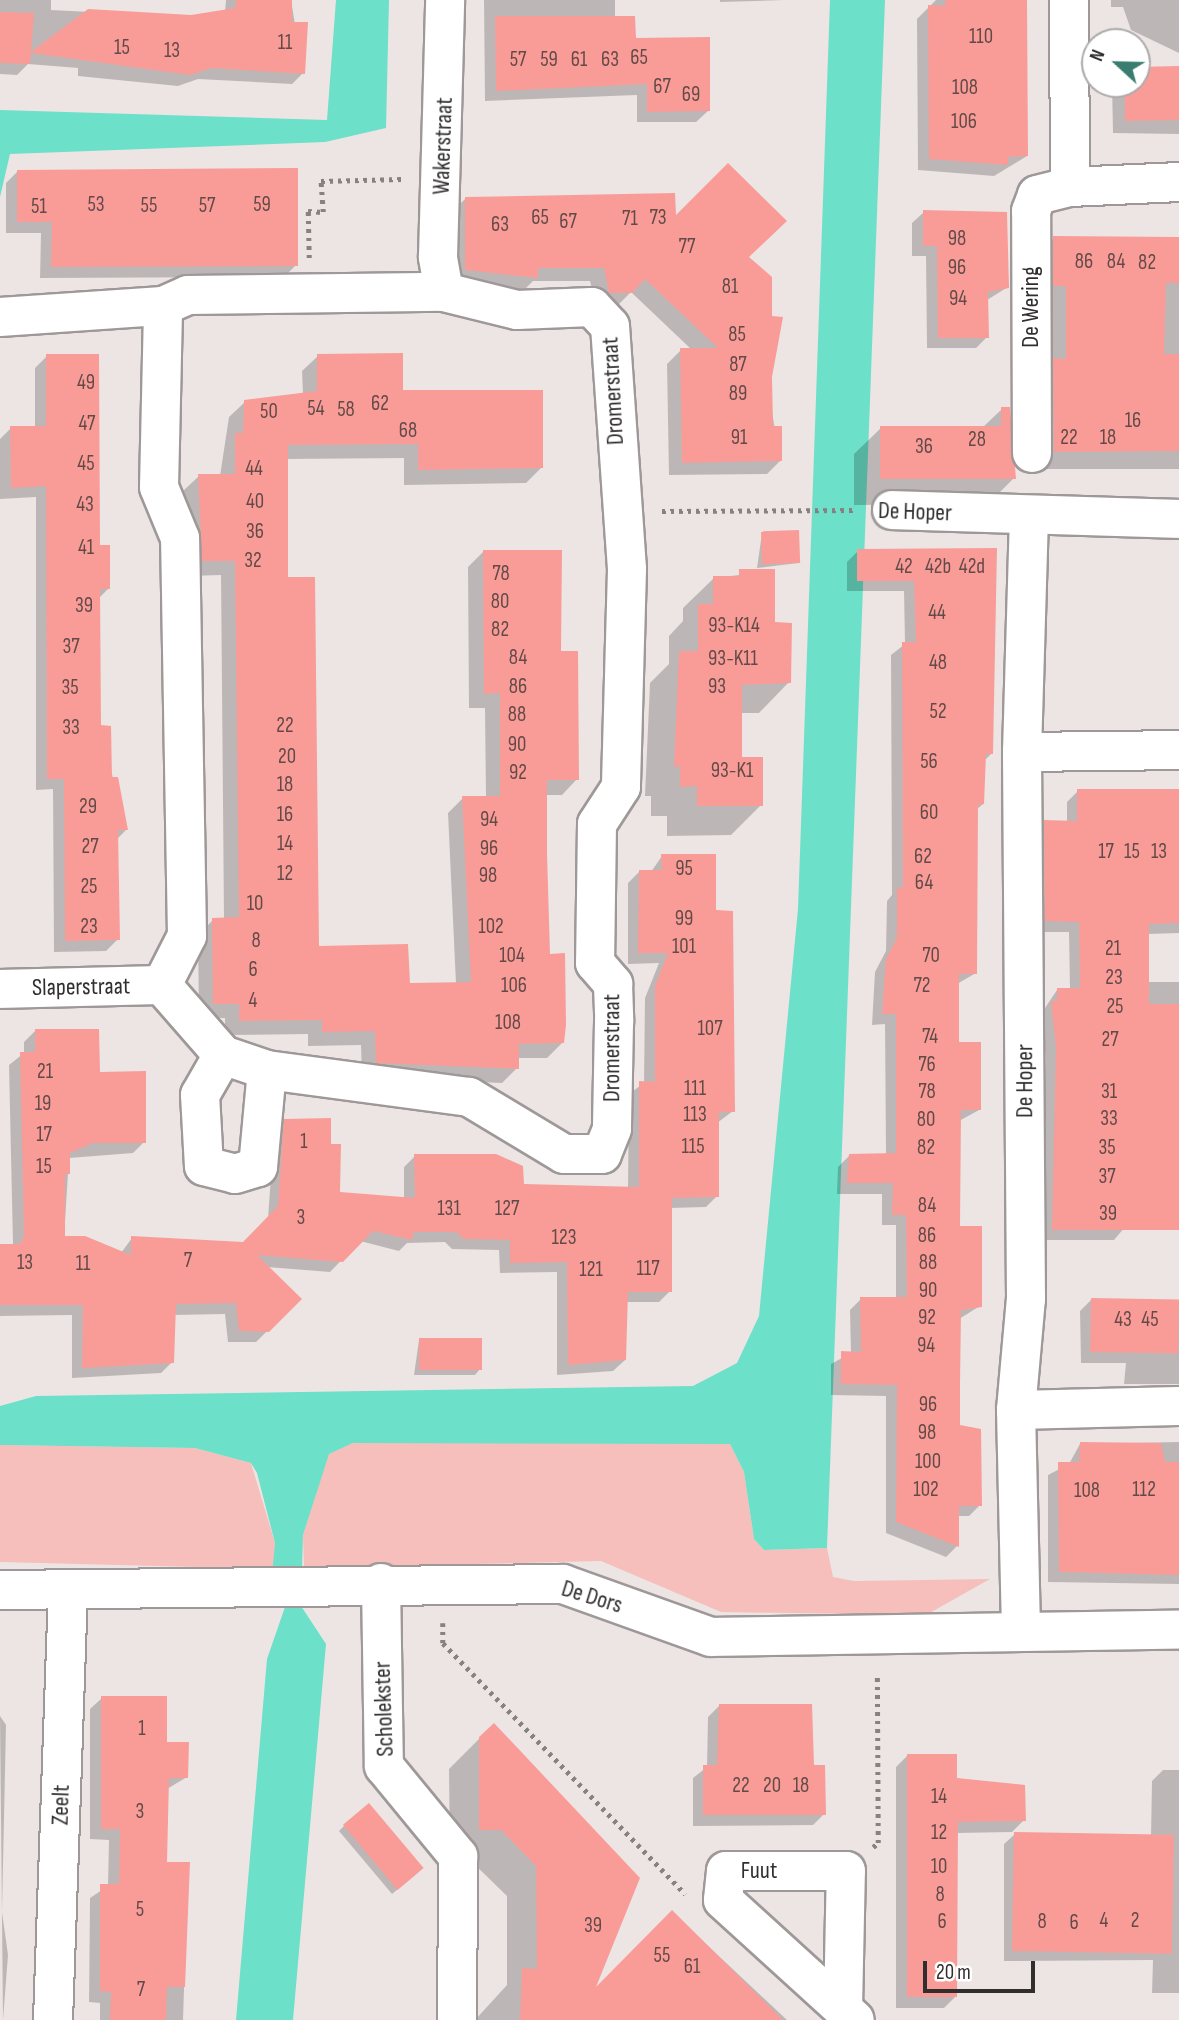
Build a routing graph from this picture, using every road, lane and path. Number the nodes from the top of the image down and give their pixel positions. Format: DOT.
graph roads {
  1 [pos="446,0"];
  2 [pos="1069,0"];
  3 [pos="443,177"];
  4 [pos="1179,182"];
  5 [pos="1070,187"];
  6 [pos="444,292"];
  7 [pos="310,294"];
  8 [pos="163,306"];
  9 [pos="0,317"];
  10 [pos="1032,453"];
  11 [pos="892,510"];
  12 [pos="619,512"];
  13 [pos="1029,517"];
  14 [pos="1179,519"];
  15 [pos="1179,750"];
  16 [pos="1022,752"];
  17 [pos="162,985"];
  18 [pos="0,989"];
  19 [pos="223,1055"];
  20 [pos="267,1070"];
  21 [pos="1179,1406"];
  22 [pos="1016,1410"];
  23 [pos="381,1583"];
  24 [pos="443,1583"];
  25 [pos="0,1590"];
  26 [pos="68,1590"];
  27 [pos="1021,1630"];
  28 [pos="1179,1630"];
  29 [pos="877,1634"];
  30 [pos="846,1871"];
  31 [pos="723,1900"];
  32 [pos="849,2015"];
  33 [pos="53,2020"];
  34 [pos="457,2020"];
  1 -- 3 [label="street, Wakerstraat"];
  2 -- 5 [label="street"];
  3 -- 6 [label="street, Wakerstraat"];
  3 -- 7 [label="path"];
  4 -- 5 [label="street, De Wering"];
  5 -- 10 [label="street, De Wering"];
  6 -- 7 [label="street, Dromerstraat"];
  6 -- 12 [label="street, Dromerstraat"];
  7 -- 8 [label="street, Dromerstraat"];
  8 -- 9 [label="street, Dromerstraat"];
  8 -- 17 [label="street"];
  11 -- 12 [label="path, De Hoper"];
  11 -- 13 [label="street, De Hoper"];
  12 -- 20 [label="street, Dromerstraat"];
  13 -- 14 [label="street, De Hoper"];
  13 -- 16 [label="street, De Hoper"];
  15 -- 16 [label="street"];
  16 -- 22 [label="street, De Hoper"];
  17 -- 18 [label="street, Slaperstraat"];
  17 -- 19 [label="street"];
  19 -- 20 [label="street, Dromerstraat"];
  19 -- 20 [label="street"];
  21 -- 22 [label="street"];
  22 -- 27 [label="street, De Hoper"];
  23 -- 24 [label="street, De Dors"];
  23 -- 26 [label="street, De Dors"];
  23 -- 34 [label="street, Scholekster"];
  24 -- 29 [label="street, De Dors"];
  24 -- 31 [label="path"];
  25 -- 26 [label="street, De Dors"];
  26 -- 33 [label="street, Zeelt"];
  27 -- 28 [label="street, De Dors"];
  27 -- 29 [label="street, De Dors"];
  29 -- 30 [label="path"];
  30 -- 31 [label="street, Fuut"];
  30 -- 32 [label="street, Fuut"];
  31 -- 32 [label="street, Fuut"];
}
